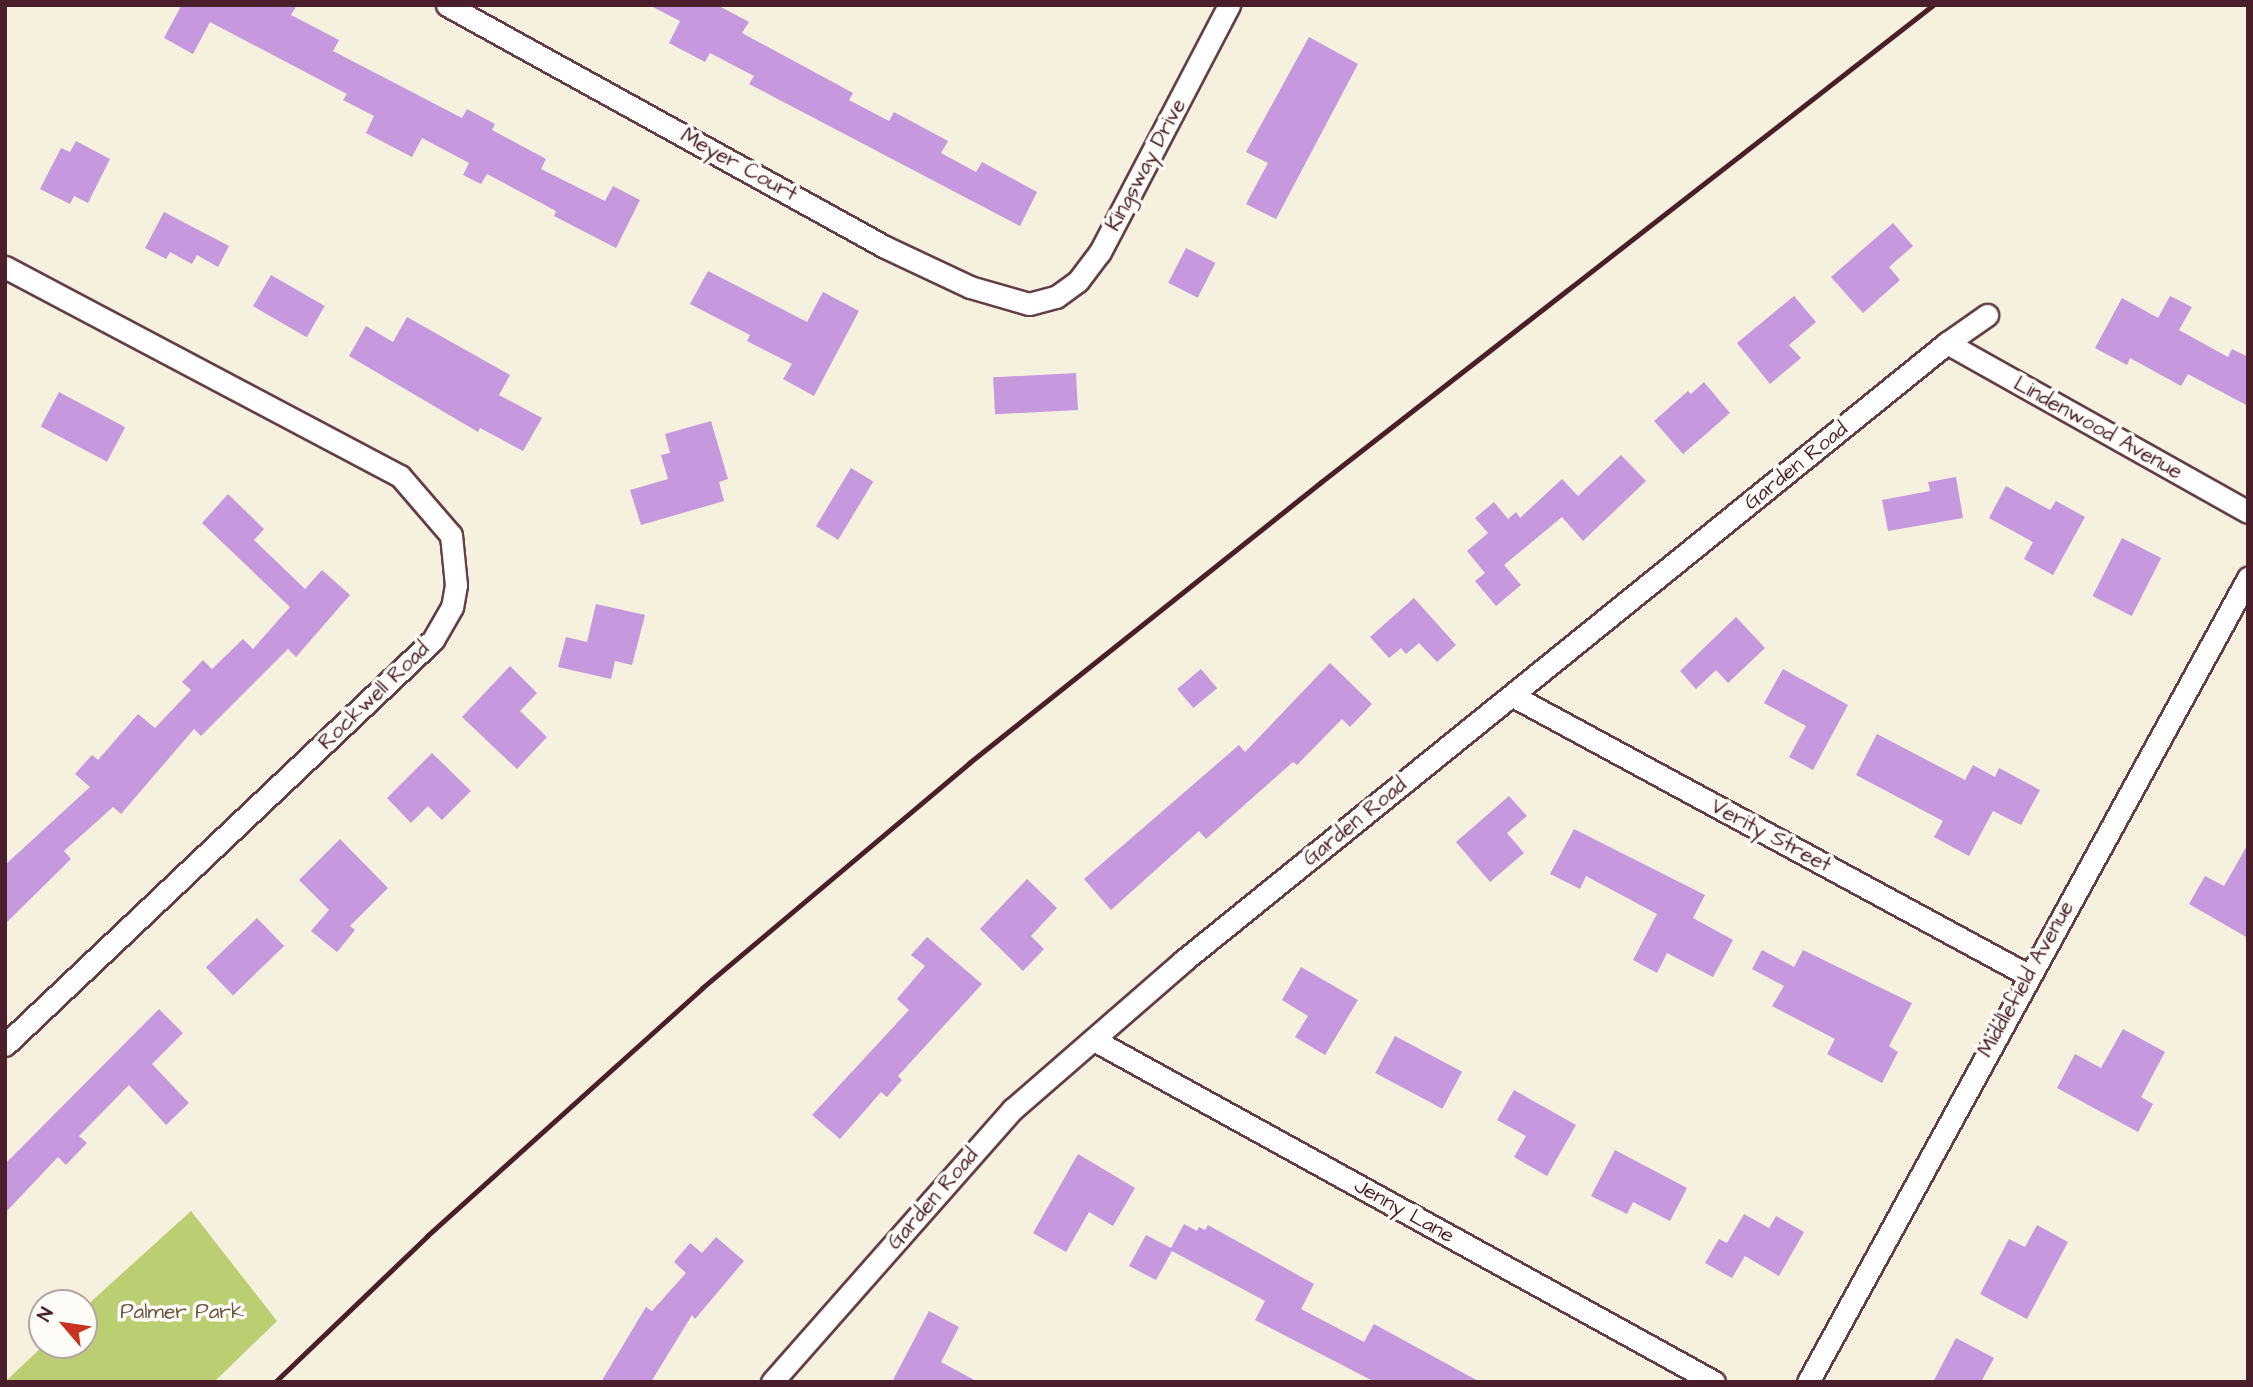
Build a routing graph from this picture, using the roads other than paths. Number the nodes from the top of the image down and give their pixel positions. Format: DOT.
graph roads {
  1 [pos="447,5"];
  2 [pos="1229,5"];
  3 [pos="5,267"];
  4 [pos="1040,303"];
  5 [pos="1987,315"];
  6 [pos="1947,343"];
  7 [pos="2248,512"];
  8 [pos="2248,579"];
  9 [pos="1513,696"];
  10 [pos="2028,975"];
  11 [pos="1094,1040"];
  12 [pos="5,1045"];
  13 [pos="772,1382"];
  14 [pos="1714,1382"];
  15 [pos="1808,1382"];
  1 -- 4 [label="street, Meyer Court"];
  2 -- 4 [label="street, Kingsway Drive"];
  3 -- 12 [label="street, Rockwell Road"];
  5 -- 6 [label="street, Garden Road"];
  6 -- 7 [label="street, Lindenwood Avenue"];
  6 -- 9 [label="street, Garden Road"];
  8 -- 10 [label="street, Middlefield Avenue"];
  9 -- 10 [label="street, Verity Street"];
  9 -- 11 [label="street, Garden Road"];
  10 -- 15 [label="street, Middlefield Avenue"];
  11 -- 13 [label="street, Garden Road"];
  11 -- 14 [label="street, Jenny Lane"];
}
